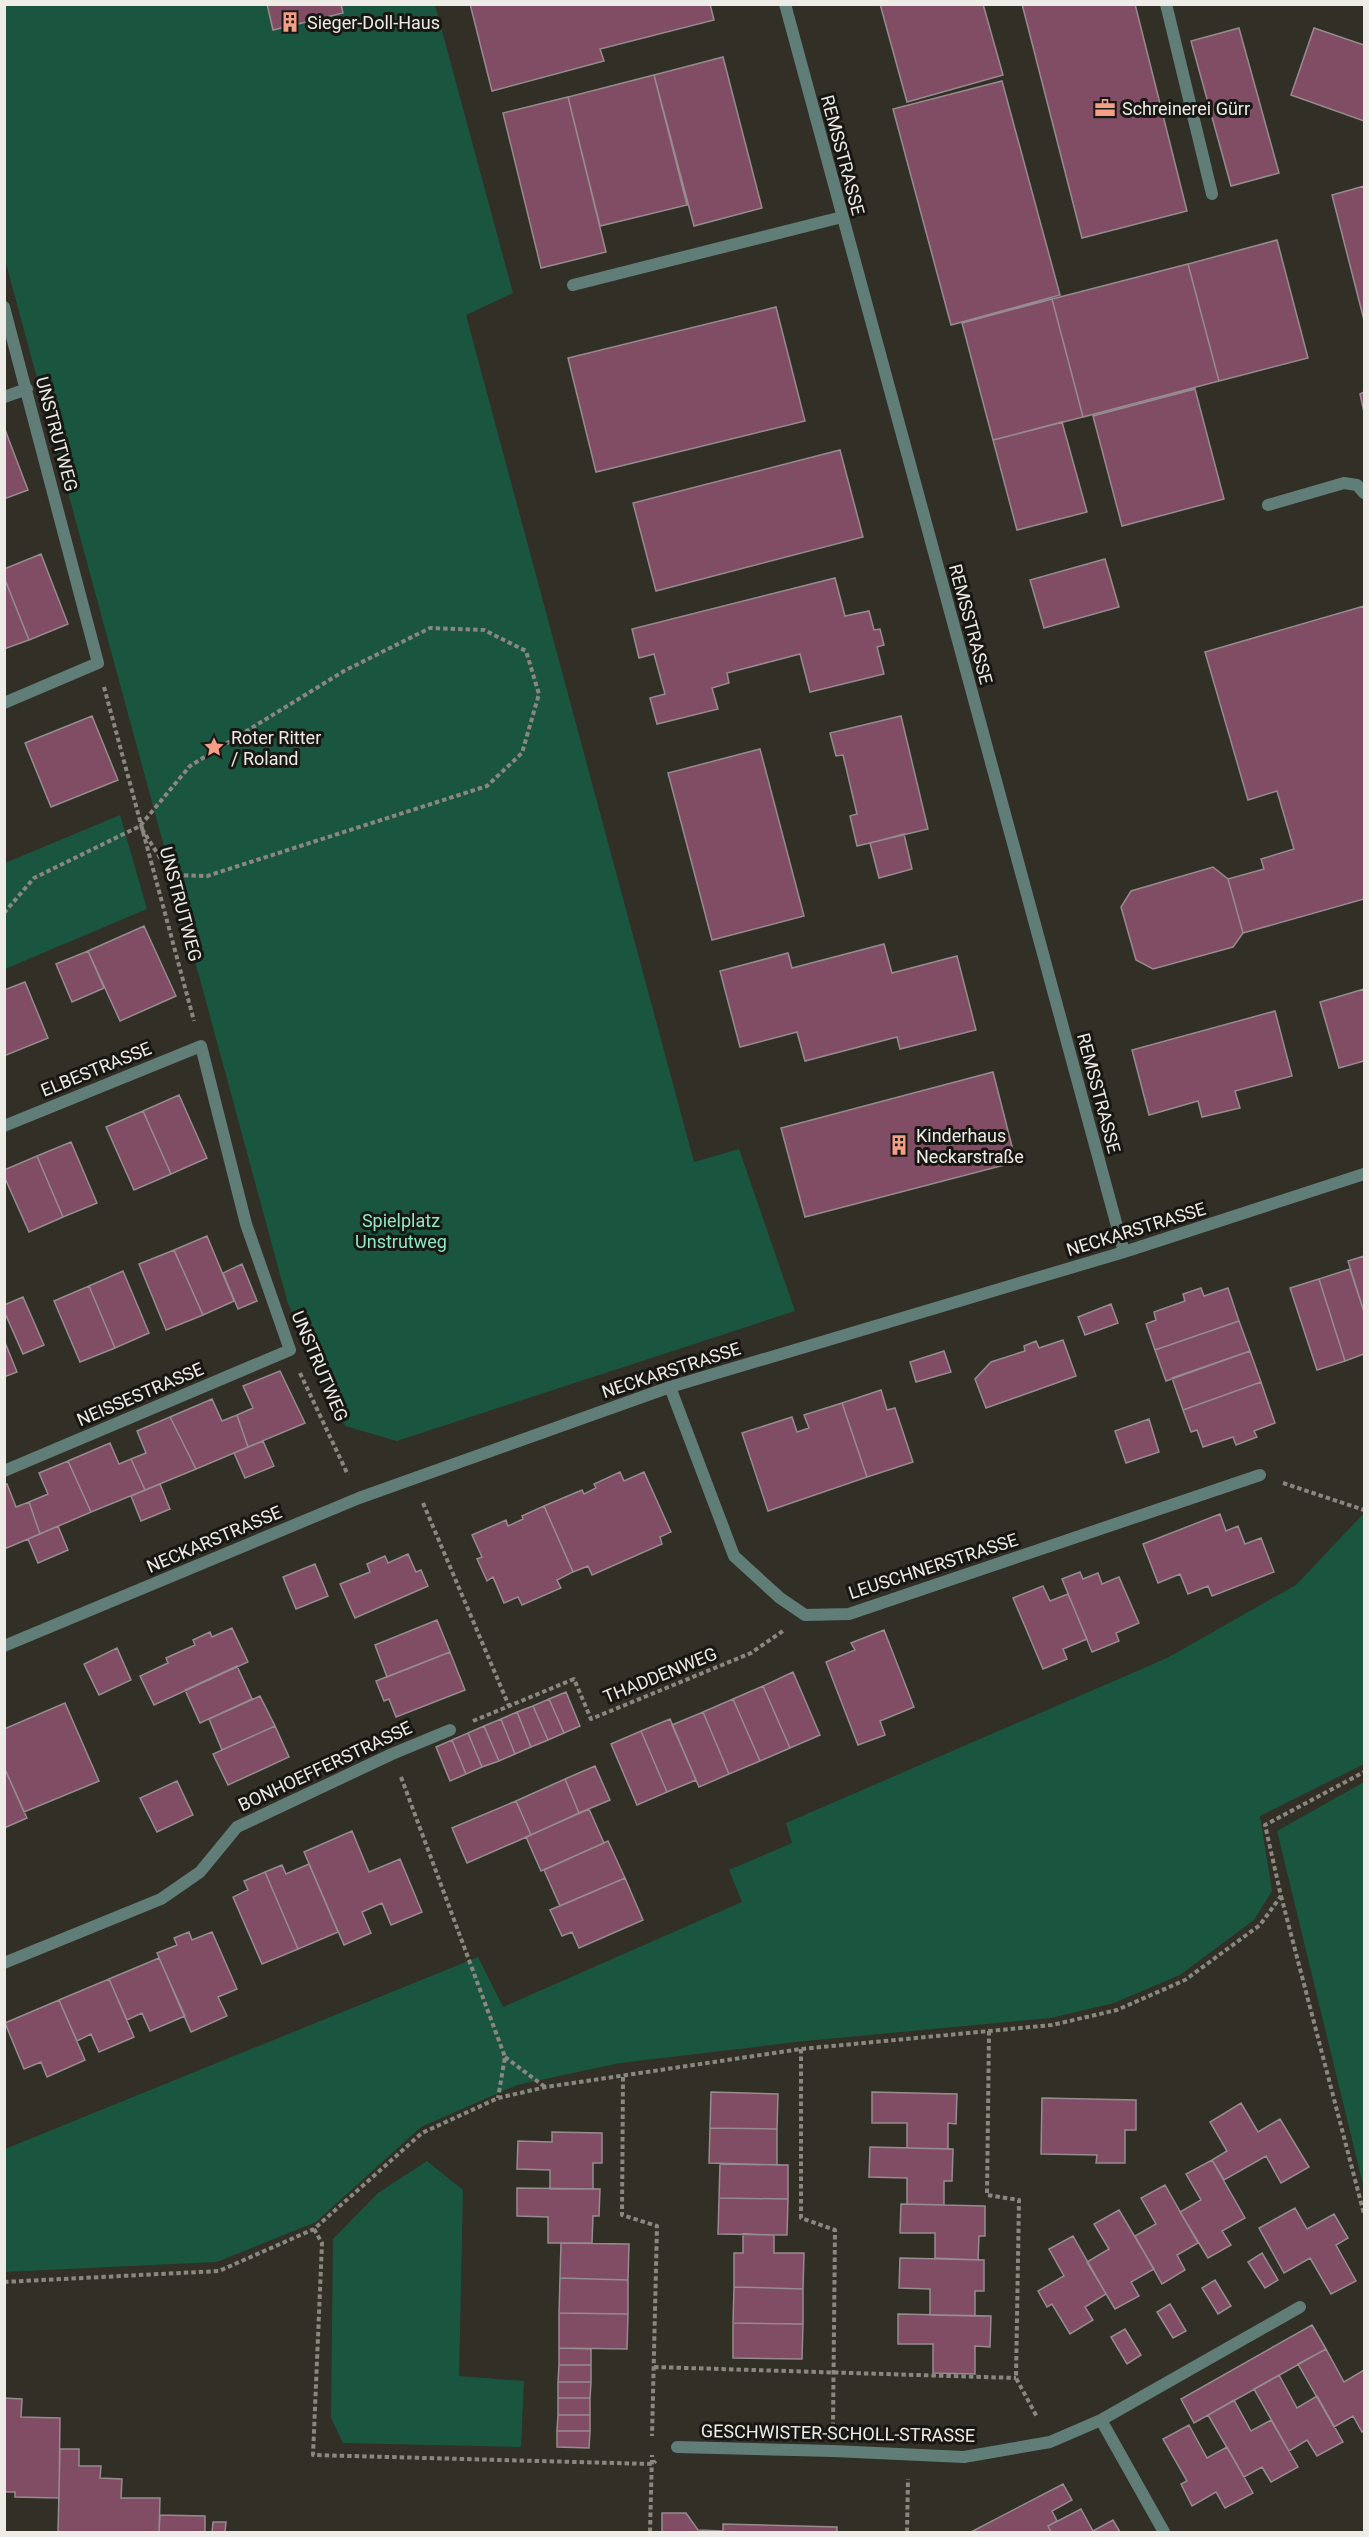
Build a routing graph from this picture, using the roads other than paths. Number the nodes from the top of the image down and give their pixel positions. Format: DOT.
graph roads {
  1 [pos="785,4"];
  2 [pos="1166,4"];
  3 [pos="1212,194"];
  4 [pos="842,218"];
  5 [pos="573,285"];
  6 [pos="4,307"];
  7 [pos="27,389"];
  8 [pos="4,397"];
  9 [pos="1365,493"];
  10 [pos="1268,505"];
  11 [pos="4,703"];
  12 [pos="201,1046"];
  13 [pos="4,1126"];
  14 [pos="1365,1174"];
  15 [pos="1124,1252"];
  16 [pos="290,1350"];
  17 [pos="670,1387"];
  18 [pos="4,1471"];
  19 [pos="1260,1475"];
  20 [pos="4,1646"];
  21 [pos="450,1730"];
  22 [pos="4,1963"];
  23 [pos="1300,2307"];
  24 [pos="1101,2420"];
  25 [pos="676,2447"];
  26 [pos="1164,2532"];
  1 -- 4 [label="street, REMSSTRASSE"];
  2 -- 3 [label="street"];
  4 -- 5 [label="street"];
  4 -- 15 [label="street, REMSSTRASSE"];
  6 -- 7 [label="street, UNSTRUTWEG"];
  7 -- 8 [label="street"];
  7 -- 11 [label="street, UNSTRUTWEG"];
  9 -- 10 [label="street"];
  12 -- 13 [label="street, ELBESTRASSE"];
  12 -- 16 [label="street, UNSTRUTWEG"];
  14 -- 15 [label="street, NECKARSTRASSE"];
  15 -- 17 [label="street, NECKARSTRASSE"];
  16 -- 18 [label="street, NEISSESTRASSE"];
  17 -- 19 [label="street, LEUSCHNERSTRASSE"];
  17 -- 20 [label="street, NECKARSTRASSE"];
  21 -- 22 [label="street, BONHOEFFERSTRASSE"];
  23 -- 24 [label="street, GESCHWISTER-SCHOLL-STRASSE"];
  24 -- 25 [label="street, GESCHWISTER-SCHOLL-STRASSE"];
  24 -- 26 [label="street"];
}
